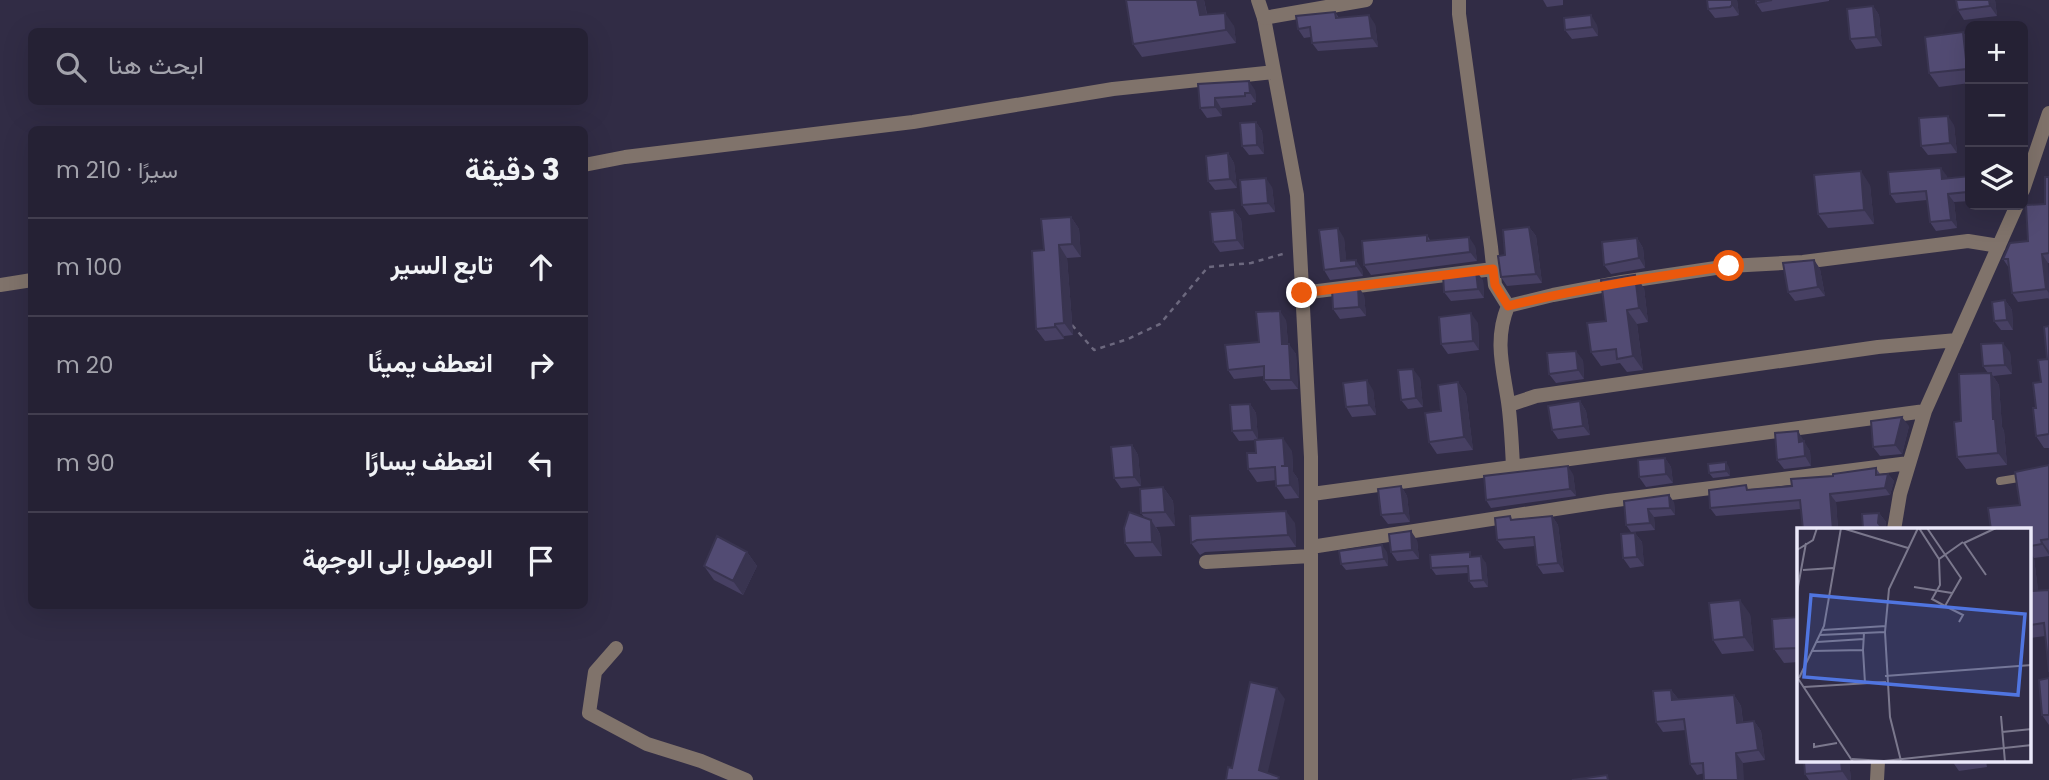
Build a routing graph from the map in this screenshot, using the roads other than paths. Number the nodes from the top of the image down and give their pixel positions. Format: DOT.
graph roads {
  1 [pos="1258,0"];
  2 [pos="1366,0"];
  3 [pos="1459,0"];
  4 [pos="1264,18"];
  5 [pos="1274,72"];
  6 [pos="2049,113"];
  7 [pos="588,164"];
  8 [pos="2028,175"];
  9 [pos="2015,210"];
  10 [pos="1999,246"];
  11 [pos="1493,269"];
  12 [pos="28,281"];
  13 [pos="0,285"];
  14 [pos="1302,293"];
  15 [pos="1508,306"];
  16 [pos="1957,341"];
  17 [pos="1508,405"];
  18 [pos="1925,411"];
  19 [pos="1909,463"];
  20 [pos="1513,467"];
  21 [pos="2037,475"];
  22 [pos="2000,481"];
  23 [pos="1312,494"];
  24 [pos="1894,528"];
  25 [pos="1311,552"];
  26 [pos="1206,562"];
  27 [pos="616,649"];
  28 [pos="1878,762"];
  29 [pos="746,780"];
  30 [pos="1311,780"];
  31 [pos="1877,780"];
  1 -- 4 [label="street"];
  2 -- 4 [label="street"];
  3 -- 11 [label="street"];
  4 -- 5 [label="street"];
  5 -- 7 [label="street"];
  5 -- 14 [label="street"];
  6 -- 8 [label="street"];
  9 -- 10 [label="street"];
  10 -- 15 [label="street"];
  10 -- 16 [label="street"];
  11 -- 14 [label="street"];
  11 -- 15 [label="street"];
  12 -- 13 [label="street"];
  14 -- 23 [label="street"];
  15 -- 17 [label="street"];
  16 -- 17 [label="street"];
  16 -- 18 [label="street"];
  17 -- 20 [label="street"];
  18 -- 19 [label="street"];
  18 -- 20 [label="street"];
  19 -- 24 [label="street"];
  19 -- 25 [label="street"];
  20 -- 23 [label="street"];
  21 -- 22 [label="lane"];
  23 -- 25 [label="street"];
  25 -- 26 [label="street"];
  25 -- 30 [label="street"];
  27 -- 29 [label="street"];
  28 -- 31 [label="street"];
}
